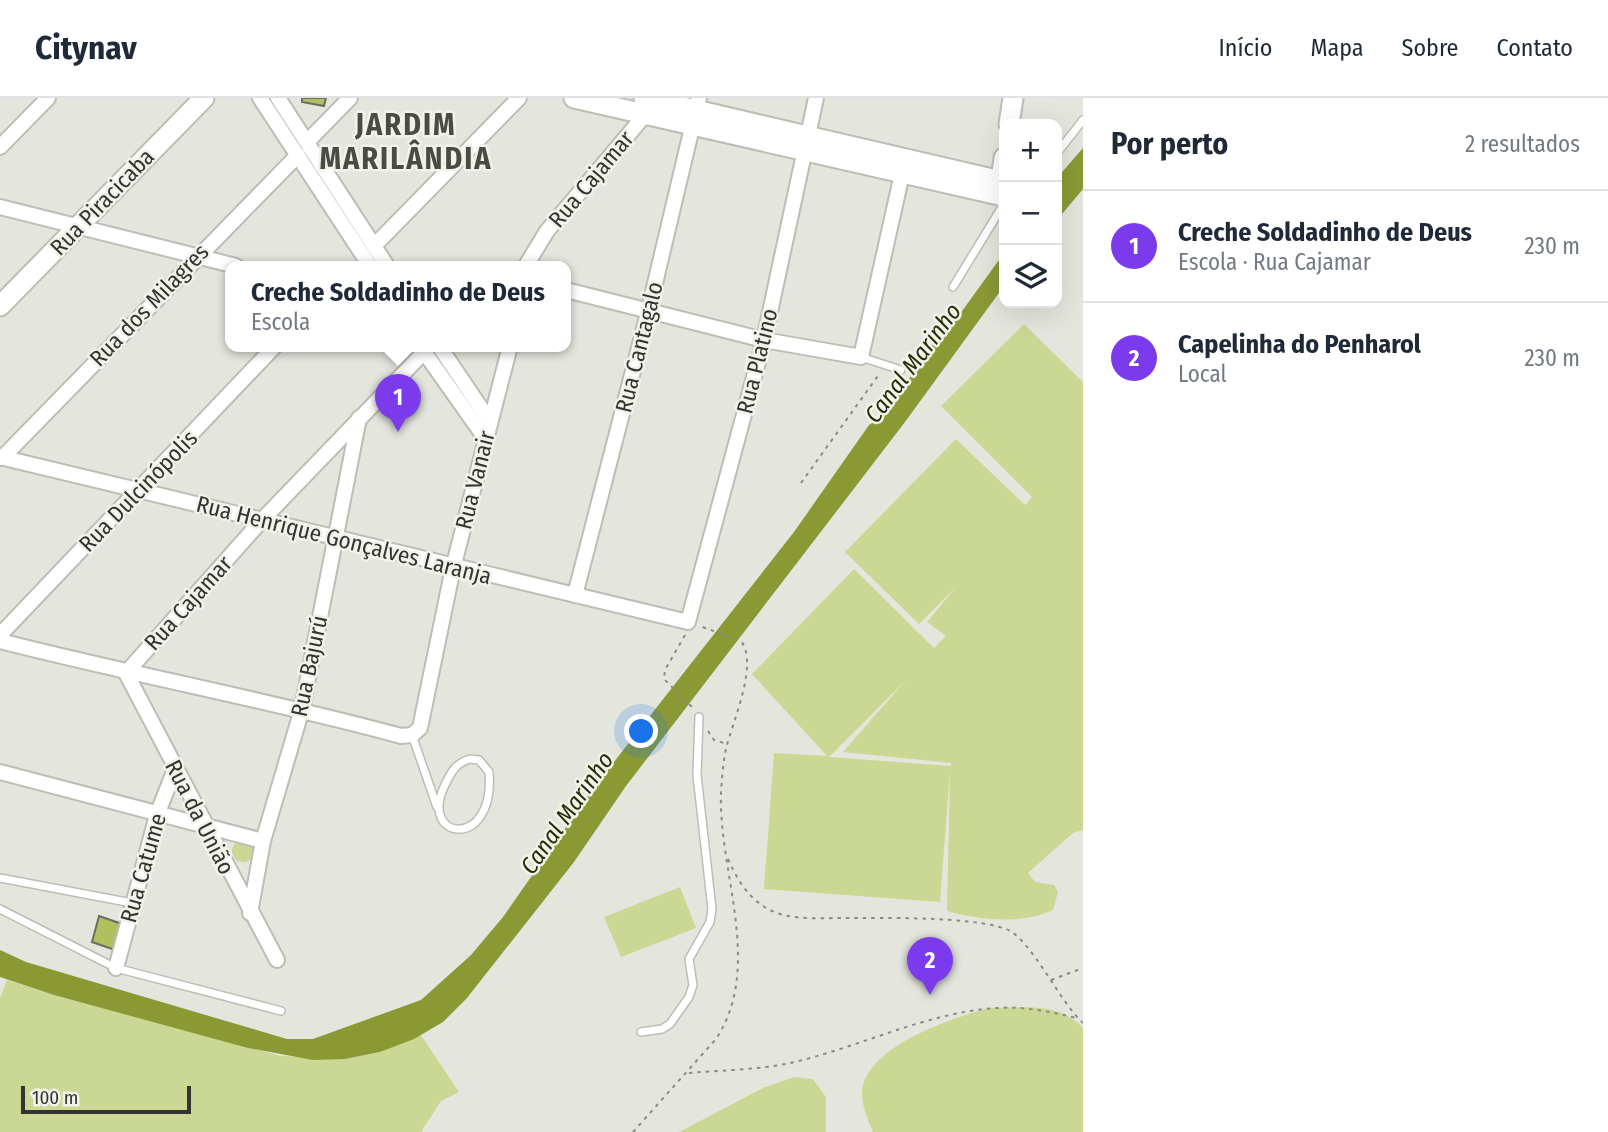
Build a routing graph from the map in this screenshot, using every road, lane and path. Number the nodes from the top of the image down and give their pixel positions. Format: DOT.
graph roads {
  1 [pos="48,98"];
  2 [pos="204,98"];
  3 [pos="260,98"];
  4 [pos="278,98"];
  5 [pos="349,98"];
  6 [pos="519,98"];
  7 [pos="574,98"];
  8 [pos="816,98"];
  9 [pos="1013,98"];
  10 [pos="652,103"];
  11 [pos="696,111"];
  12 [pos="1010,119"];
  13 [pos="1083,120"];
  14 [pos="307,142"];
  15 [pos="805,144"];
  16 [pos="0,146"];
  17 [pos="1062,147"];
  18 [pos="298,155"];
  19 [pos="903,167"];
  20 [pos="999,188"];
  21 [pos="0,206"];
  22 [pos="999,212"];
  23 [pos="79,225"];
  24 [pos="197,255"];
  25 [pos="365,258"];
  26 [pos="527,261"];
  27 [pos="225,263"];
  28 [pos="953,287"];
  29 [pos="571,291"];
  30 [pos="0,306"];
  31 [pos="648,313"];
  32 [pos="764,340"];
  33 [pos="269,352"];
  34 [pos="419,352"];
  35 [pos="424,352"];
  36 [pos="443,352"];
  37 [pos="508,352"];
  38 [pos="861,357"];
  39 [pos="885,365"];
  40 [pos="901,370"];
  41 [pos="359,416"];
  42 [pos="489,421"];
  43 [pos="485,438"];
  44 [pos="1,457"];
  45 [pos="801,483"];
  46 [pos="138,491"];
  47 [pos="262,520"];
  48 [pos="335,538"];
  49 [pos="453,568"];
  50 [pos="575,595"];
  51 [pos="688,622"];
  52 [pos="712,630"];
  53 [pos="0,635"];
  54 [pos="0,641"];
  55 [pos="741,642"];
  56 [pos="126,673"];
  57 [pos="689,705"];
  58 [pos="302,709"];
  59 [pos="699,717"];
  60 [pos="412,734"];
  61 [pos="176,769"];
  62 [pos="0,772"];
  63 [pos="437,807"];
  64 [pos="158,815"];
  65 [pos="206,827"];
  66 [pos="263,841"];
  67 [pos="726,855"];
  68 [pos="0,878"];
  69 [pos="132,903"];
  70 [pos="0,909"];
  71 [pos="250,913"];
  72 [pos="277,960"];
  73 [pos="116,968"];
  74 [pos="1083,968"];
  75 [pos="1051,981"];
  76 [pos="281,1011"];
  77 [pos="1077,1018"];
  78 [pos="1083,1023"];
  79 [pos="640,1032"];
  80 [pos="688,1073"];
  1 -- 16 [label="street"];
  2 -- 23 [label="street, Rua Piracicaba"];
  3 -- 18 [label="street"];
  4 -- 14 [label="street"];
  5 -- 14 [label="street"];
  6 -- 25 [label="street"];
  7 -- 10 [label="street"];
  8 -- 15 [label="street, Rua Platino"];
  9 -- 12 [label="street"];
  10 -- 11 [label="street"];
  10 -- 26 [label="street, Rua Cajamar"];
  11 -- 15 [label="street"];
  11 -- 31 [label="street, Rua Cantagalo"];
  13 -- 17 [label="lane"];
  14 -- 25 [label="street"];
  15 -- 19 [label="street"];
  15 -- 32 [label="street, Rua Platino"];
  18 -- 24 [label="street, Rua dos Milagres"];
  18 -- 25 [label="street"];
  19 -- 20 [label="street"];
  19 -- 38 [label="street"];
  21 -- 23 [label="street"];
  22 -- 28 [label="lane"];
  23 -- 24 [label="street"];
  23 -- 30 [label="street, Rua Piracicaba"];
  24 -- 27 [label="street"];
  24 -- 44 [label="street, Rua dos Milagres"];
  29 -- 31 [label="street"];
  31 -- 32 [label="street"];
  31 -- 50 [label="street, Rua Cantagalo"];
  32 -- 38 [label="street"];
  32 -- 51 [label="street, Rua Platino"];
  33 -- 46 [label="street, Rua Dulcinópolis"];
  34 -- 41 [label="street, Rua Cajamar"];
  35 -- 43 [label="street"];
  36 -- 42 [label="street"];
  37 -- 42 [label="street, Rua Vanair"];
  38 -- 39 [label="lane"];
  39 -- 40 [label="lane"];
  39 -- 45 [label="path"];
  41 -- 47 [label="street, Rua Cajamar"];
  41 -- 48 [label="street, Rua Bajurú"];
  42 -- 43 [label="street, Rua Vanair"];
  43 -- 49 [label="street, Rua Vanair"];
  44 -- 46 [label="street, Rua Henrique Gonçalves Laranja"];
  46 -- 47 [label="street, Rua Henrique Gonçalves Laranja"];
  46 -- 53 [label="street, Rua Dulcinópolis"];
  47 -- 48 [label="street, Rua Henrique Gonçalves Laranja"];
  47 -- 56 [label="street, Rua Cajamar"];
  48 -- 49 [label="street, Rua Henrique Gonçalves Laranja"];
  48 -- 58 [label="street, Rua Bajurú"];
  49 -- 50 [label="street, Rua Henrique Gonçalves Laranja"];
  49 -- 60 [label="street, Rua Vanair"];
  50 -- 51 [label="street, Rua Henrique Gonçalves Laranja"];
  51 -- 57 [label="path"];
  52 -- 55 [label="path"];
  54 -- 56 [label="street"];
  56 -- 58 [label="street"];
  56 -- 61 [label="street, Rua da União"];
  58 -- 60 [label="street"];
  58 -- 66 [label="street, Rua Bajurú"];
  59 -- 79 [label="lane"];
  60 -- 63 [label="lane"];
  61 -- 64 [label="street, Rua Catume"];
  61 -- 65 [label="street, Rua da União"];
  62 -- 64 [label="street"];
  63 -- 63 [label="lane"];
  64 -- 65 [label="street"];
  64 -- 69 [label="street, Rua Catume"];
  65 -- 66 [label="street"];
  65 -- 71 [label="street, Rua da União"];
  66 -- 71 [label="street, Rua Bajurú"];
  67 -- 75 [label="path"];
  68 -- 69 [label="lane"];
  69 -- 73 [label="street, Rua Catume"];
  70 -- 73 [label="lane"];
  71 -- 72 [label="street, Rua da União"];
  73 -- 76 [label="lane"];
  74 -- 75 [label="path"];
  75 -- 77 [label="path"];
  77 -- 78 [label="path"];
  77 -- 80 [label="path"];
}
